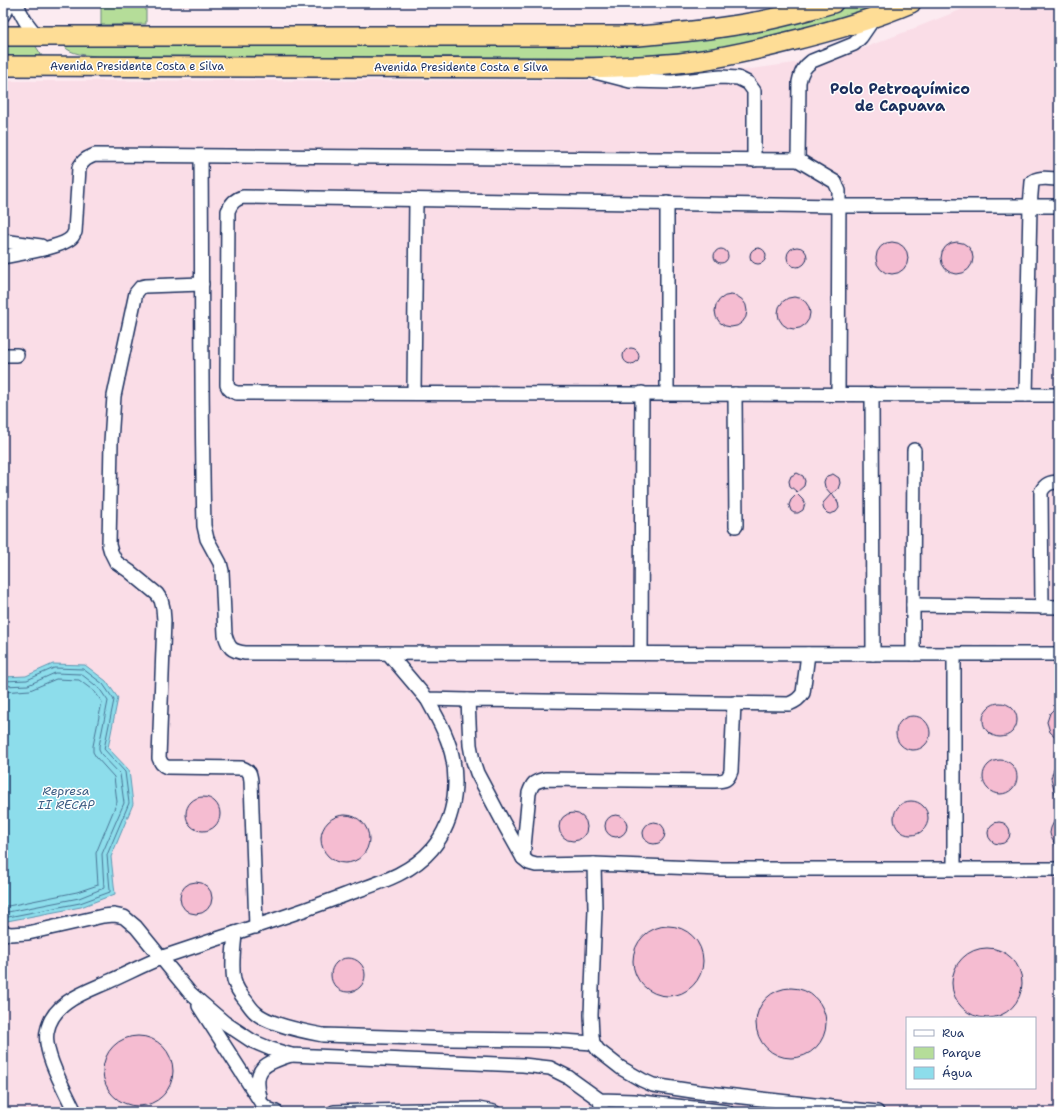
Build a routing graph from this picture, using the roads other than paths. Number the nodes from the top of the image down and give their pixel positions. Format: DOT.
graph roads {
  1 [pos="10,3"];
  2 [pos="17,3"];
  3 [pos="832,3"];
  4 [pos="910,4"];
  5 [pos="3,15"];
  6 [pos="874,18"];
  7 [pos="3,36"];
  8 [pos="37,36"];
  9 [pos="3,66"];
  10 [pos="68,66"];
  11 [pos="579,68"];
  12 [pos="201,156"];
  13 [pos="754,160"];
  14 [pos="798,160"];
  15 [pos="1059,179"];
  16 [pos="416,200"];
  17 [pos="667,204"];
  18 [pos="839,206"];
  19 [pos="1030,206"];
  20 [pos="1059,206"];
  21 [pos="3,241"];
  22 [pos="50,247"];
  23 [pos="3,257"];
  24 [pos="202,284"];
  25 [pos="3,355"];
  26 [pos="17,355"];
  27 [pos="414,392"];
  28 [pos="642,393"];
  29 [pos="667,393"];
  30 [pos="735,394"];
  31 [pos="838,394"];
  32 [pos="872,394"];
  33 [pos="1026,395"];
  34 [pos="1059,395"];
  35 [pos="914,450"];
  36 [pos="1059,482"];
  37 [pos="736,526"];
  38 [pos="913,604"];
  39 [pos="1042,607"];
  40 [pos="1059,607"];
  41 [pos="388,653"];
  42 [pos="641,653"];
  43 [pos="808,654"];
  44 [pos="873,654"];
  45 [pos="913,654"];
  46 [pos="954,654"];
  47 [pos="1059,654"];
  48 [pos="427,699"];
  49 [pos="468,700"];
  50 [pos="734,703"];
  51 [pos="523,858"];
  52 [pos="594,864"];
  53 [pos="1059,868"];
  54 [pos="954,869"];
  55 [pos="256,927"];
  56 [pos="3,932"];
  57 [pos="235,933"];
  58 [pos="161,958"];
  59 [pos="190,993"];
  60 [pos="593,1043"];
  61 [pos="291,1055"];
  62 [pos="262,1104"];
  63 [pos="601,1106"];
  64 [pos="75,1112"];
  65 [pos="276,1112"];
  66 [pos="334,1112"];
  67 [pos="494,1112"];
  68 [pos="726,1112"];
  69 [pos="877,1112"];
  1 -- 5 [label="street"];
  2 -- 8 [label="street"];
  3 -- 8 [label="highway"];
  4 -- 6 [label="highway, Avenida Presidente Costa e Silva"];
  6 -- 11 [label="highway, Avenida Presidente Costa e Silva"];
  6 -- 14 [label="street"];
  7 -- 8 [label="highway"];
  8 -- 10 [label="highway"];
  9 -- 10 [label="highway, Avenida Presidente Costa e Silva"];
  10 -- 11 [label="highway, Avenida Presidente Costa e Silva"];
  11 -- 13 [label="street"];
  12 -- 13 [label="street"];
  12 -- 22 [label="street"];
  12 -- 24 [label="street"];
  13 -- 14 [label="street"];
  14 -- 18 [label="street"];
  15 -- 19 [label="street"];
  16 -- 17 [label="street"];
  16 -- 27 [label="street"];
  16 -- 27 [label="street"];
  17 -- 18 [label="street"];
  17 -- 29 [label="street"];
  18 -- 19 [label="street"];
  18 -- 31 [label="street"];
  19 -- 20 [label="street"];
  19 -- 33 [label="street"];
  21 -- 22 [label="street"];
  22 -- 23 [label="street"];
  24 -- 41 [label="street"];
  24 -- 55 [label="street"];
  25 -- 26 [label="street"];
  27 -- 28 [label="street"];
  28 -- 29 [label="street"];
  28 -- 42 [label="street"];
  29 -- 30 [label="street"];
  30 -- 31 [label="street"];
  30 -- 37 [label="street"];
  31 -- 32 [label="street"];
  32 -- 33 [label="street"];
  32 -- 44 [label="street"];
  33 -- 34 [label="street"];
  35 -- 38 [label="street"];
  36 -- 39 [label="street"];
  38 -- 39 [label="street"];
  38 -- 45 [label="street"];
  39 -- 40 [label="street"];
  41 -- 42 [label="street"];
  41 -- 48 [label="street"];
  42 -- 43 [label="street"];
  43 -- 44 [label="street"];
  43 -- 50 [label="street"];
  44 -- 45 [label="street"];
  45 -- 46 [label="street"];
  46 -- 47 [label="street"];
  46 -- 54 [label="street"];
  48 -- 49 [label="street"];
  48 -- 55 [label="street"];
  49 -- 50 [label="street"];
  49 -- 51 [label="street"];
  50 -- 51 [label="street"];
  51 -- 52 [label="street"];
  52 -- 54 [label="street"];
  52 -- 60 [label="street"];
  53 -- 54 [label="street"];
  55 -- 57 [label="street"];
  56 -- 58 [label="street"];
  57 -- 58 [label="street"];
  57 -- 60 [label="street"];
  58 -- 59 [label="street"];
  58 -- 64 [label="street"];
  59 -- 61 [label="street"];
  59 -- 62 [label="street"];
  60 -- 69 [label="street"];
  61 -- 62 [label="street"];
  61 -- 63 [label="street"];
  62 -- 65 [label="street"];
  63 -- 68 [label="street"];
  66 -- 67 [label="street"];
}
